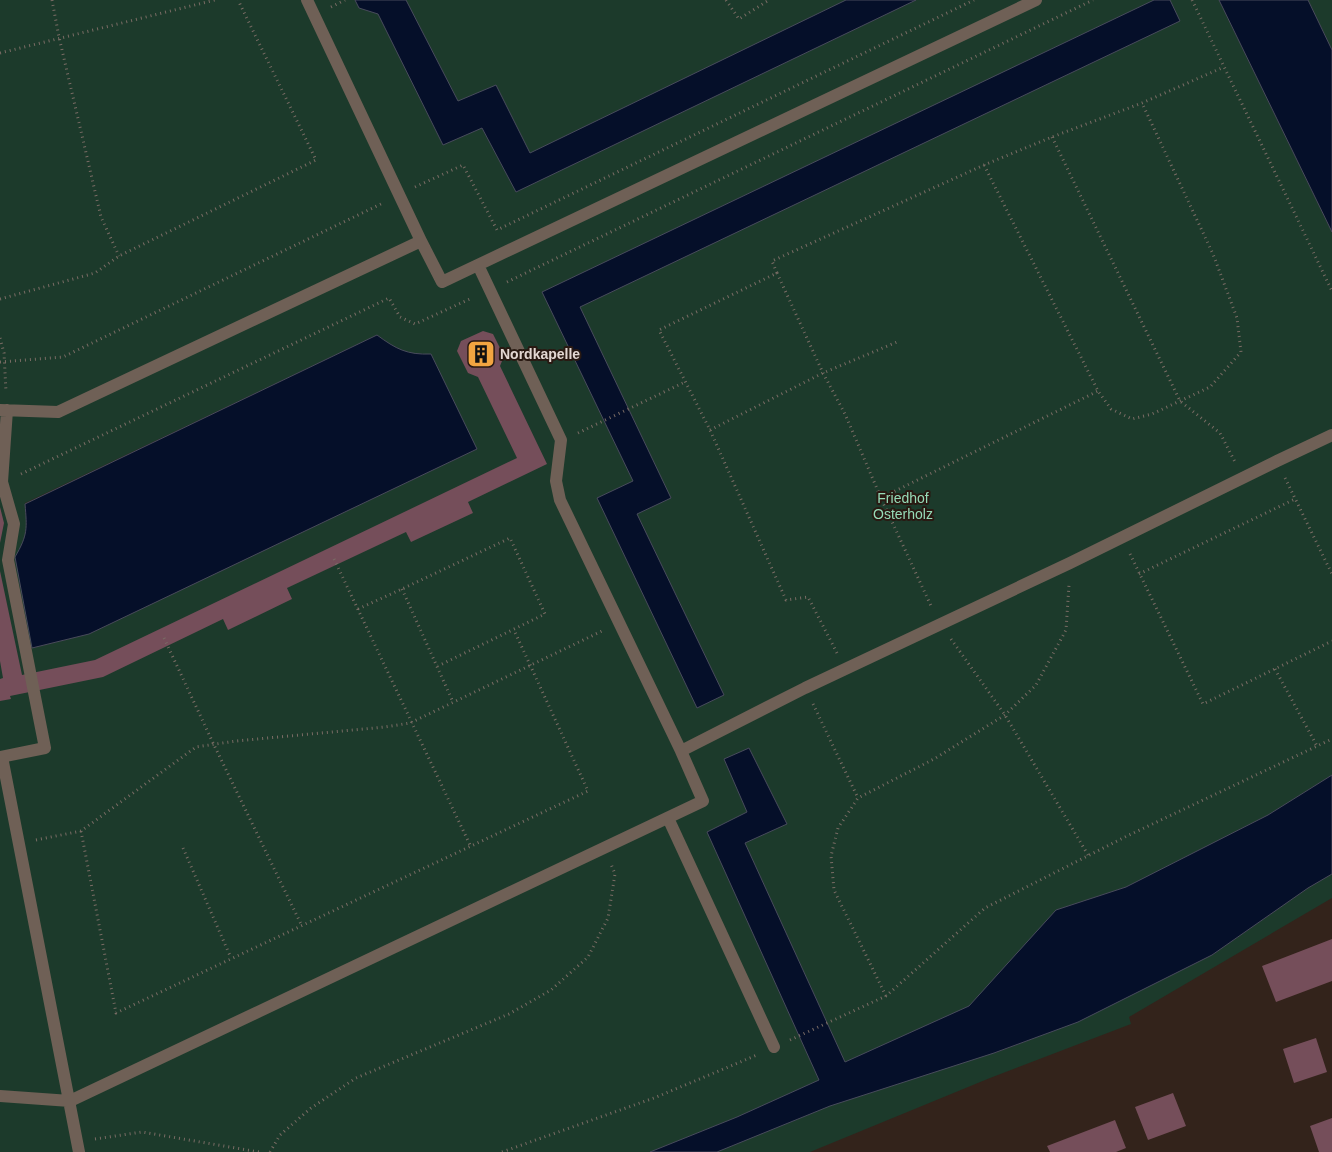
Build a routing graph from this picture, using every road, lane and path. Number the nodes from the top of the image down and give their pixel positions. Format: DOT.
graph roads {
  1 [pos="52,0"];
  2 [pos="215,0"];
  3 [pos="238,0"];
  4 [pos="307,0"];
  5 [pos="726,0"];
  6 [pos="770,0"];
  7 [pos="974,0"];
  8 [pos="1036,0"];
  9 [pos="1192,0"];
  10 [pos="59,38"];
  11 [pos="0,53"];
  12 [pos="1224,68"];
  13 [pos="1142,103"];
  14 [pos="1052,137"];
  15 [pos="984,165"];
  16 [pos="400,195"];
  17 [pos="422,241"];
  18 [pos="119,256"];
  19 [pos="478,265"];
  20 [pos="777,273"];
  21 [pos="1332,291"];
  22 [pos="0,299"];
  23 [pos="0,338"];
  24 [pos="897,342"];
  25 [pos="0,362"];
  26 [pos="5,362"];
  27 [pos="823,373"];
  28 [pos="685,382"];
  29 [pos="1098,391"];
  30 [pos="1180,401"];
  31 [pos="4,410"];
  32 [pos="845,414"];
  33 [pos="590,427"];
  34 [pos="710,430"];
  35 [pos="1332,435"];
  36 [pos="1277,461"];
  37 [pos="1244,478"];
  38 [pos="881,498"];
  39 [pos="1295,498"];
  40 [pos="1122,538"];
  41 [pos="334,559"];
  42 [pos="1070,564"];
  43 [pos="1139,574"];
  44 [pos="1332,574"];
  45 [pos="402,590"];
  46 [pos="358,608"];
  47 [pos="618,623"];
  48 [pos="514,630"];
  49 [pos="164,638"];
  50 [pos="1332,642"];
  51 [pos="438,666"];
  52 [pos="530,667"];
  53 [pos="846,669"];
  54 [pos="1275,669"];
  55 [pos="805,688"];
  56 [pos="453,702"];
  57 [pos="410,723"];
  58 [pos="1332,738"];
  59 [pos="214,745"];
  60 [pos="1317,746"];
  61 [pos="681,751"];
  62 [pos="1,757"];
  63 [pos="858,798"];
  64 [pos="668,818"];
  65 [pos="81,830"];
  66 [pos="19,844"];
  67 [pos="471,847"];
  68 [pos="606,847"];
  69 [pos="183,848"];
  70 [pos="302,926"];
  71 [pos="232,958"];
  72 [pos="886,996"];
  73 [pos="774,1047"];
  74 [pos="0,1096"];
  75 [pos="70,1101"];
  76 [pos="78,1147"];
  77 [pos="259,1152"];
  78 [pos="270,1152"];
  79 [pos="502,1152"];
  1 -- 10 [label="path"];
  2 -- 10 [label="path"];
  3 -- 18 [label="path"];
  4 -- 16 [label="lane"];
  5 -- 6 [label="path"];
  7 -- 16 [label="path"];
  8 -- 19 [label="lane"];
  9 -- 12 [label="path"];
  10 -- 11 [label="path"];
  10 -- 18 [label="path"];
  12 -- 13 [label="path"];
  12 -- 21 [label="path"];
  13 -- 14 [label="path"];
  13 -- 30 [label="path"];
  14 -- 15 [label="path"];
  14 -- 30 [label="path"];
  15 -- 20 [label="path"];
  15 -- 29 [label="path"];
  16 -- 17 [label="lane"];
  16 -- 26 [label="path"];
  17 -- 19 [label="lane"];
  17 -- 31 [label="lane"];
  18 -- 22 [label="path"];
  19 -- 47 [label="lane"];
  20 -- 27 [label="path"];
  20 -- 28 [label="path"];
  23 -- 26 [label="path"];
  24 -- 27 [label="path"];
  25 -- 26 [label="path"];
  26 -- 31 [label="path"];
  27 -- 32 [label="path"];
  27 -- 34 [label="path"];
  28 -- 33 [label="path"];
  28 -- 34 [label="path"];
  29 -- 30 [label="path"];
  29 -- 38 [label="path"];
  30 -- 37 [label="path"];
  31 -- 62 [label="lane"];
  34 -- 53 [label="path"];
  35 -- 36 [label="lane"];
  36 -- 37 [label="lane"];
  36 -- 39 [label="path"];
  37 -- 40 [label="lane"];
  39 -- 43 [label="path"];
  39 -- 44 [label="path"];
  40 -- 42 [label="lane"];
  40 -- 43 [label="path"];
  41 -- 46 [label="path"];
  42 -- 53 [label="lane"];
  42 -- 63 [label="path"];
  43 -- 54 [label="path"];
  45 -- 46 [label="path"];
  45 -- 48 [label="path"];
  45 -- 51 [label="path"];
  46 -- 57 [label="path"];
  47 -- 52 [label="path"];
  47 -- 61 [label="lane"];
  48 -- 51 [label="path"];
  48 -- 52 [label="path"];
  49 -- 59 [label="path"];
  50 -- 54 [label="path"];
  51 -- 56 [label="path"];
  52 -- 56 [label="path"];
  52 -- 67 [label="path"];
  53 -- 55 [label="lane"];
  54 -- 60 [label="path"];
  55 -- 61 [label="lane"];
  55 -- 63 [label="path"];
  56 -- 57 [label="path"];
  57 -- 59 [label="path"];
  57 -- 67 [label="path"];
  58 -- 60 [label="path"];
  59 -- 65 [label="path"];
  59 -- 70 [label="path"];
  60 -- 72 [label="path"];
  61 -- 64 [label="lane"];
  62 -- 66 [label="lane"];
  63 -- 72 [label="path"];
  64 -- 68 [label="lane"];
  64 -- 73 [label="lane"];
  65 -- 66 [label="path"];
  65 -- 71 [label="path"];
  66 -- 75 [label="lane"];
  67 -- 70 [label="path"];
  68 -- 75 [label="lane"];
  68 -- 78 [label="path"];
  69 -- 71 [label="path"];
  70 -- 71 [label="path"];
  72 -- 73 [label="path"];
  73 -- 79 [label="path"];
  74 -- 75 [label="lane"];
  75 -- 76 [label="lane"];
  76 -- 77 [label="path"];
}
